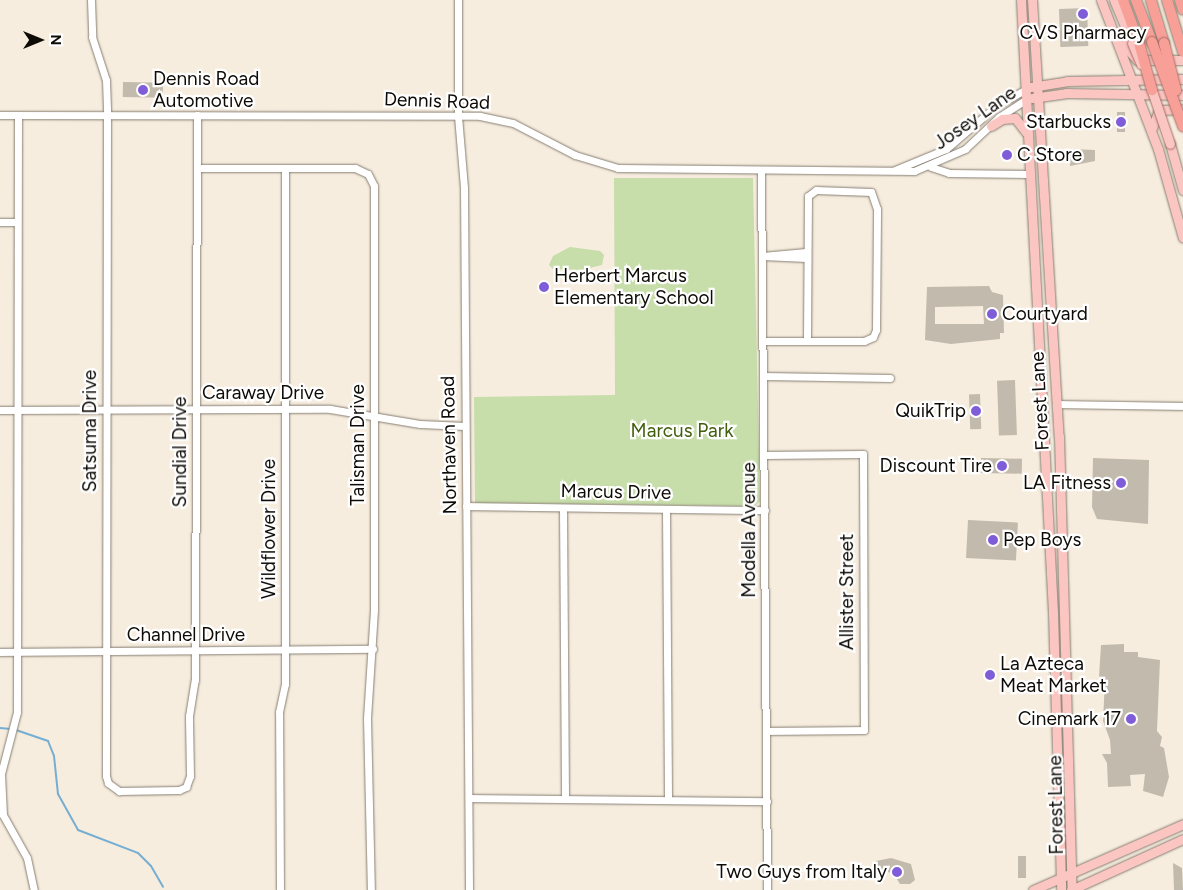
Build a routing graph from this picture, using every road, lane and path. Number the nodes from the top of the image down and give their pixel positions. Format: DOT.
graph roads {
  1 [pos="91,0"];
  2 [pos="458,0"];
  3 [pos="1021,0"];
  4 [pos="1032,0"];
  5 [pos="1101,0"];
  6 [pos="1114,0"];
  7 [pos="1123,0"];
  8 [pos="1136,0"];
  9 [pos="1151,0"];
  10 [pos="1168,0"];
  11 [pos="1180,0"];
  12 [pos="1183,10"];
  13 [pos="1112,29"];
  14 [pos="1136,44"];
  15 [pos="1183,52"];
  16 [pos="1183,60"];
  17 [pos="1035,63"];
  18 [pos="1131,78"];
  19 [pos="1183,79"];
  20 [pos="1058,82"];
  21 [pos="1036,86"];
  22 [pos="1026,89"];
  23 [pos="1152,90"];
  24 [pos="1058,94"];
  25 [pos="1137,94"];
  26 [pos="1183,95"];
  27 [pos="1037,97"];
  28 [pos="1027,99"];
  29 [pos="1183,109"];
  30 [pos="0,114"];
  31 [pos="18,114"];
  32 [pos="107,115"];
  33 [pos="197,115"];
  34 [pos="458,116"];
  35 [pos="1183,120"];
  36 [pos="991,126"];
  37 [pos="1183,126"];
  38 [pos="1152,130"];
  39 [pos="1039,131"];
  40 [pos="1027,137"];
  41 [pos="956,143"];
  42 [pos="961,152"];
  43 [pos="931,166"];
  44 [pos="197,168"];
  45 [pos="285,168"];
  46 [pos="761,170"];
  47 [pos="892,171"];
  48 [pos="1028,174"];
  49 [pos="1183,190"];
  50 [pos="1030,204"];
  51 [pos="1043,204"];
  52 [pos="0,222"];
  53 [pos="17,222"];
  54 [pos="1183,238"];
  55 [pos="806,255"];
  56 [pos="762,256"];
  57 [pos="1050,294"];
  58 [pos="1036,295"];
  59 [pos="807,340"];
  60 [pos="763,341"];
  61 [pos="763,376"];
  62 [pos="890,378"];
  63 [pos="1043,404"];
  64 [pos="1057,404"];
  65 [pos="1183,406"];
  66 [pos="285,409"];
  67 [pos="0,410"];
  68 [pos="17,410"];
  69 [pos="107,410"];
  70 [pos="196,410"];
  71 [pos="375,415"];
  72 [pos="465,426"];
  73 [pos="764,455"];
  74 [pos="466,506"];
  75 [pos="563,508"];
  76 [pos="666,509"];
  77 [pos="765,510"];
  78 [pos="1050,553"];
  79 [pos="1064,553"];
  80 [pos="1054,646"];
  81 [pos="1068,646"];
  82 [pos="196,650"];
  83 [pos="285,650"];
  84 [pos="373,650"];
  85 [pos="106,651"];
  86 [pos="0,652"];
  87 [pos="17,652"];
  88 [pos="1056,720"];
  89 [pos="1070,720"];
  90 [pos="766,731"];
  91 [pos="186,787"];
  92 [pos="469,798"];
  93 [pos="565,798"];
  94 [pos="668,800"];
  95 [pos="766,801"];
  96 [pos="1183,824"];
  97 [pos="1183,838"];
  98 [pos="1073,874"];
  99 [pos="1061,880"];
  100 [pos="32,888"];
  101 [pos="280,890"];
  102 [pos="371,890"];
  103 [pos="469,890"];
  104 [pos="767,890"];
  105 [pos="1033,890"];
  106 [pos="1061,890"];
  107 [pos="1072,890"];
  1 -- 32 [label="street, Satsuma Drive"];
  2 -- 34 [label="street, Northaven Road"];
  3 -- 22 [label="main road, Forest Lane"];
  4 -- 17 [label="main road, Forest Lane"];
  5 -- 13 [label="main road"];
  6 -- 14 [label="main road"];
  7 -- 14 [label="highway"];
  8 -- 37 [label="highway, bridge"];
  9 -- 35 [label="highway, bridge"];
  10 -- 15 [label="highway"];
  11 -- 12 [label="highway"];
  13 -- 16 [label="main road"];
  13 -- 18 [label="main road"];
  14 -- 23 [label="highway, bridge"];
  17 -- 20 [label="main road"];
  17 -- 21 [label="main road, Forest Lane"];
  18 -- 19 [label="main road, Josey Lane"];
  18 -- 20 [label="main road, Josey Lane"];
  18 -- 25 [label="main road"];
  20 -- 21 [label="main road, Josey Lane"];
  21 -- 22 [label="main road, Josey Lane"];
  21 -- 27 [label="main road, Forest Lane"];
  22 -- 28 [label="main road, Forest Lane"];
  22 -- 41 [label="street, Josey Lane"];
  23 -- 49 [label="main road, bridge"];
  24 -- 25 [label="main road, Josey Lane"];
  24 -- 27 [label="main road, Josey Lane"];
  24 -- 39 [label="main road"];
  25 -- 26 [label="main road, Josey Lane"];
  25 -- 38 [label="main road"];
  27 -- 28 [label="main road, Josey Lane"];
  27 -- 39 [label="main road, Forest Lane"];
  28 -- 36 [label="street, Josey Lane"];
  28 -- 40 [label="main road, Forest Lane"];
  29 -- 38 [label="main road"];
  30 -- 31 [label="street, Dennis Road"];
  31 -- 32 [label="street, Dennis Road"];
  31 -- 53 [label="street"];
  32 -- 33 [label="street, Dennis Road"];
  32 -- 69 [label="street, Satsuma Drive"];
  33 -- 34 [label="street, Dennis Road"];
  33 -- 44 [label="street, Sundial Drive"];
  34 -- 46 [label="street, Dennis Road"];
  34 -- 72 [label="street, Northaven Road"];
  36 -- 40 [label="main road"];
  36 -- 42 [label="street, Josey Lane"];
  38 -- 54 [label="main road"];
  39 -- 51 [label="main road, Forest Lane"];
  40 -- 48 [label="main road, Forest Lane"];
  41 -- 42 [label="street"];
  41 -- 47 [label="street, Josey Lane"];
  42 -- 43 [label="street, Josey Lane"];
  43 -- 47 [label="street, Josey Lane"];
  43 -- 48 [label="street"];
  44 -- 45 [label="street, Talisman Drive"];
  44 -- 70 [label="street, Sundial Drive"];
  45 -- 66 [label="street, Wildflower Drive"];
  45 -- 71 [label="street, Talisman Drive"];
  46 -- 47 [label="street, Dennis Road"];
  46 -- 56 [label="street, Modella Avenue"];
  48 -- 50 [label="main road, Forest Lane"];
  50 -- 51 [label="main road"];
  50 -- 58 [label="main road, Forest Lane"];
  51 -- 57 [label="main road, Forest Lane"];
  52 -- 53 [label="street"];
  53 -- 68 [label="street"];
  55 -- 56 [label="street"];
  55 -- 59 [label="street"];
  55 -- 59 [label="street"];
  56 -- 60 [label="street, Modella Avenue"];
  57 -- 58 [label="main road"];
  57 -- 64 [label="main road, Forest Lane"];
  58 -- 63 [label="main road, Forest Lane"];
  59 -- 60 [label="street"];
  60 -- 61 [label="street, Modella Avenue"];
  61 -- 62 [label="street"];
  61 -- 73 [label="street, Modella Avenue"];
  63 -- 64 [label="main road"];
  63 -- 78 [label="main road, Forest Lane"];
  64 -- 65 [label="street"];
  64 -- 79 [label="main road, Forest Lane"];
  66 -- 70 [label="street, Caraway Drive"];
  66 -- 71 [label="street, Caraway Drive"];
  66 -- 83 [label="street, Wildflower Drive"];
  67 -- 68 [label="street, Caraway Drive"];
  68 -- 69 [label="street, Caraway Drive"];
  68 -- 87 [label="street"];
  69 -- 70 [label="street, Caraway Drive"];
  69 -- 85 [label="street, Satsuma Drive"];
  70 -- 82 [label="street, Sundial Drive"];
  71 -- 72 [label="street, Caraway Drive"];
  71 -- 84 [label="street, Talisman Drive"];
  72 -- 74 [label="street, Northaven Road"];
  73 -- 77 [label="street, Modella Avenue"];
  73 -- 90 [label="street, Allister Street"];
  74 -- 75 [label="street, Marcus Drive"];
  74 -- 92 [label="street, Northaven Road"];
  75 -- 76 [label="street, Marcus Drive"];
  75 -- 93 [label="street"];
  76 -- 77 [label="street, Marcus Drive"];
  76 -- 94 [label="street"];
  77 -- 90 [label="street, Modella Avenue"];
  78 -- 79 [label="main road"];
  78 -- 80 [label="main road, Forest Lane"];
  79 -- 81 [label="main road, Forest Lane"];
  80 -- 81 [label="main road"];
  80 -- 88 [label="main road, Forest Lane"];
  81 -- 89 [label="main road, Forest Lane"];
  82 -- 83 [label="street, Channel Drive"];
  82 -- 85 [label="street, Channel Drive"];
  82 -- 91 [label="street, Sundial Drive"];
  83 -- 84 [label="street, Channel Drive"];
  83 -- 101 [label="street, Wildflower Drive"];
  84 -- 102 [label="street, Talisman Drive"];
  85 -- 87 [label="street, Channel Drive"];
  85 -- 91 [label="street, Satsuma Drive"];
  86 -- 87 [label="street, Channel Drive"];
  87 -- 100 [label="street"];
  88 -- 89 [label="main road"];
  88 -- 99 [label="main road, Forest Lane"];
  89 -- 98 [label="main road, Forest Lane"];
  90 -- 95 [label="street, Modella Avenue"];
  92 -- 93 [label="street"];
  92 -- 103 [label="street, Northaven Road"];
  93 -- 94 [label="street"];
  94 -- 95 [label="street"];
  95 -- 104 [label="street, Modella Avenue"];
  96 -- 98 [label="main road"];
  97 -- 107 [label="main road"];
  98 -- 99 [label="main road"];
  98 -- 107 [label="main road, Forest Lane"];
  99 -- 105 [label="main road"];
  99 -- 106 [label="main road, Forest Lane"];
}
